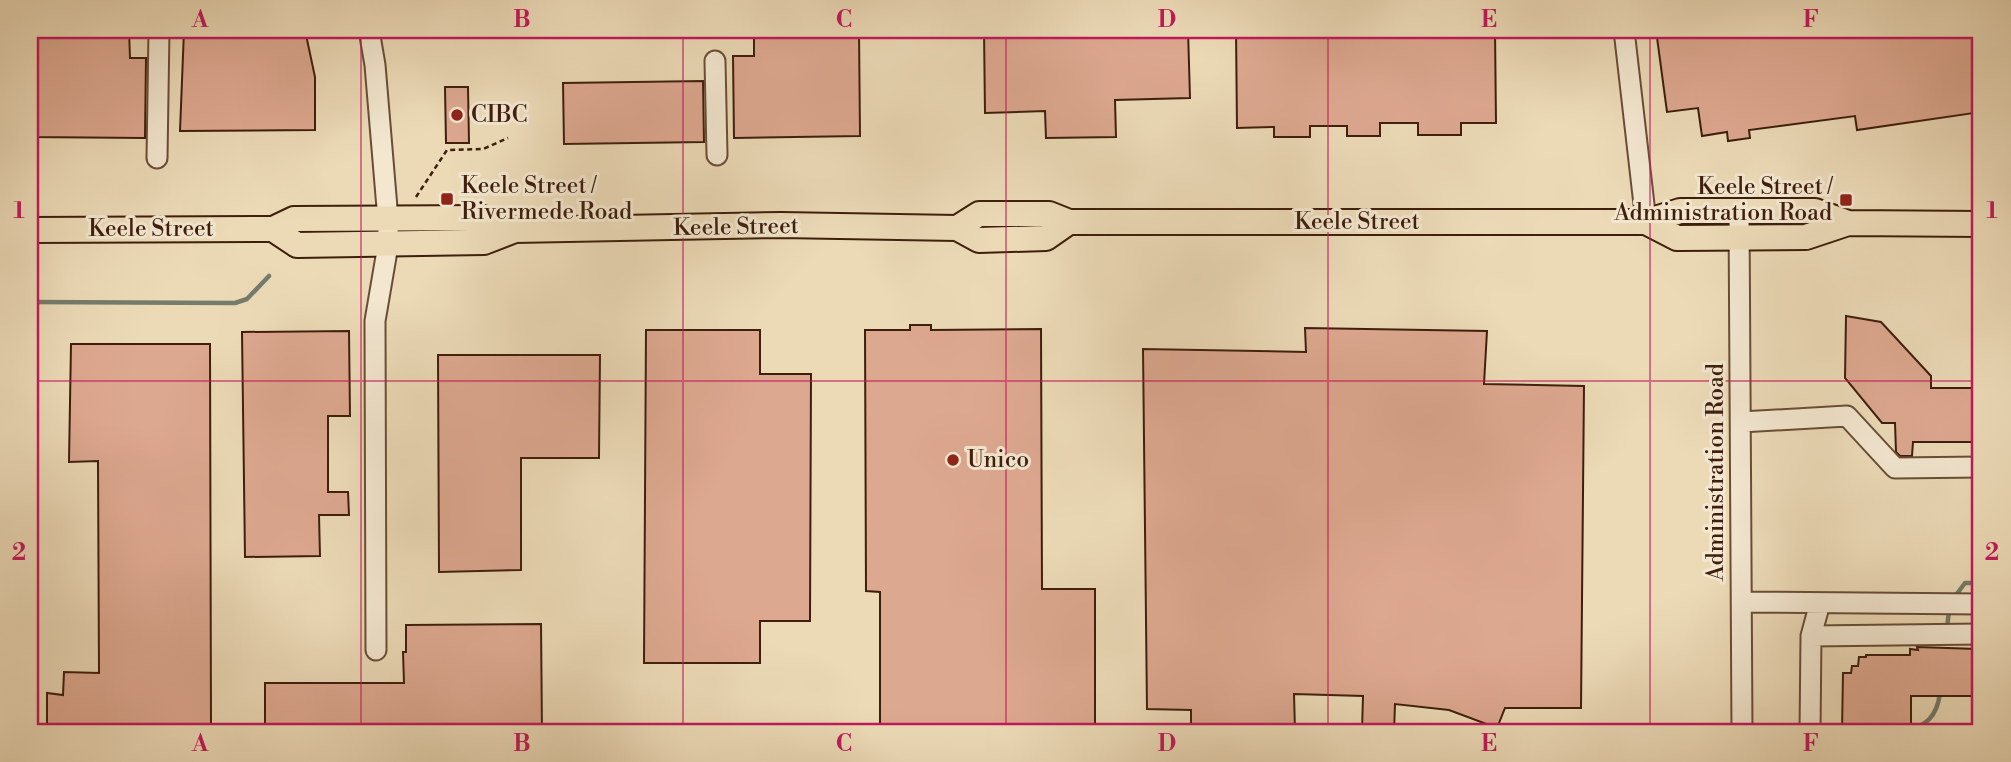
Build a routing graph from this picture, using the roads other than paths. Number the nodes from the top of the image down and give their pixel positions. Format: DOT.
graph roads {
  1 [pos="159,30"];
  2 [pos="369,30"];
  3 [pos="1624,30"];
  4 [pos="715,61"];
  5 [pos="717,155"];
  6 [pos="157,158"];
  7 [pos="1739,211"];
  8 [pos="388,220"];
  9 [pos="1646,222"];
  10 [pos="1849,223"];
  11 [pos="1981,224"];
  12 [pos="273,229"];
  13 [pos="30,230"];
  14 [pos="515,230"];
  15 [pos="1739,236"];
  16 [pos="388,245"];
  17 [pos="1741,422"];
  18 [pos="1981,467"];
  19 [pos="1742,602"];
  20 [pos="1820,603"];
  21 [pos="1981,604"];
  22 [pos="1981,634"];
  23 [pos="1811,636"];
  24 [pos="376,650"];
  25 [pos="1742,732"];
  26 [pos="1810,732"];
  1 -- 6 [label="street"];
  2 -- 8 [label="street"];
  3 -- 9 [label="street"];
  4 -- 5 [label="street"];
  7 -- 9 [label="main road, Keele Street"];
  7 -- 10 [label="main road, Keele Street"];
  7 -- 15 [label="street, Administration Road"];
  8 -- 12 [label="main road, Keele Street"];
  8 -- 14 [label="main road, Keele Street"];
  8 -- 16 [label="street"];
  9 -- 14 [label="main road, Keele Street"];
  9 -- 15 [label="main road, Keele Street"];
  10 -- 11 [label="main road, Keele Street"];
  10 -- 15 [label="main road, Keele Street"];
  12 -- 13 [label="main road, Keele Street"];
  12 -- 16 [label="main road, Keele Street"];
  14 -- 16 [label="main road, Keele Street"];
  15 -- 17 [label="street, Administration Road"];
  16 -- 24 [label="street"];
  17 -- 18 [label="street"];
  17 -- 19 [label="street, Administration Road"];
  19 -- 20 [label="street"];
  19 -- 25 [label="street, Administration Road"];
  20 -- 21 [label="street"];
  20 -- 23 [label="street"];
  22 -- 23 [label="street"];
  23 -- 26 [label="street"];
}
